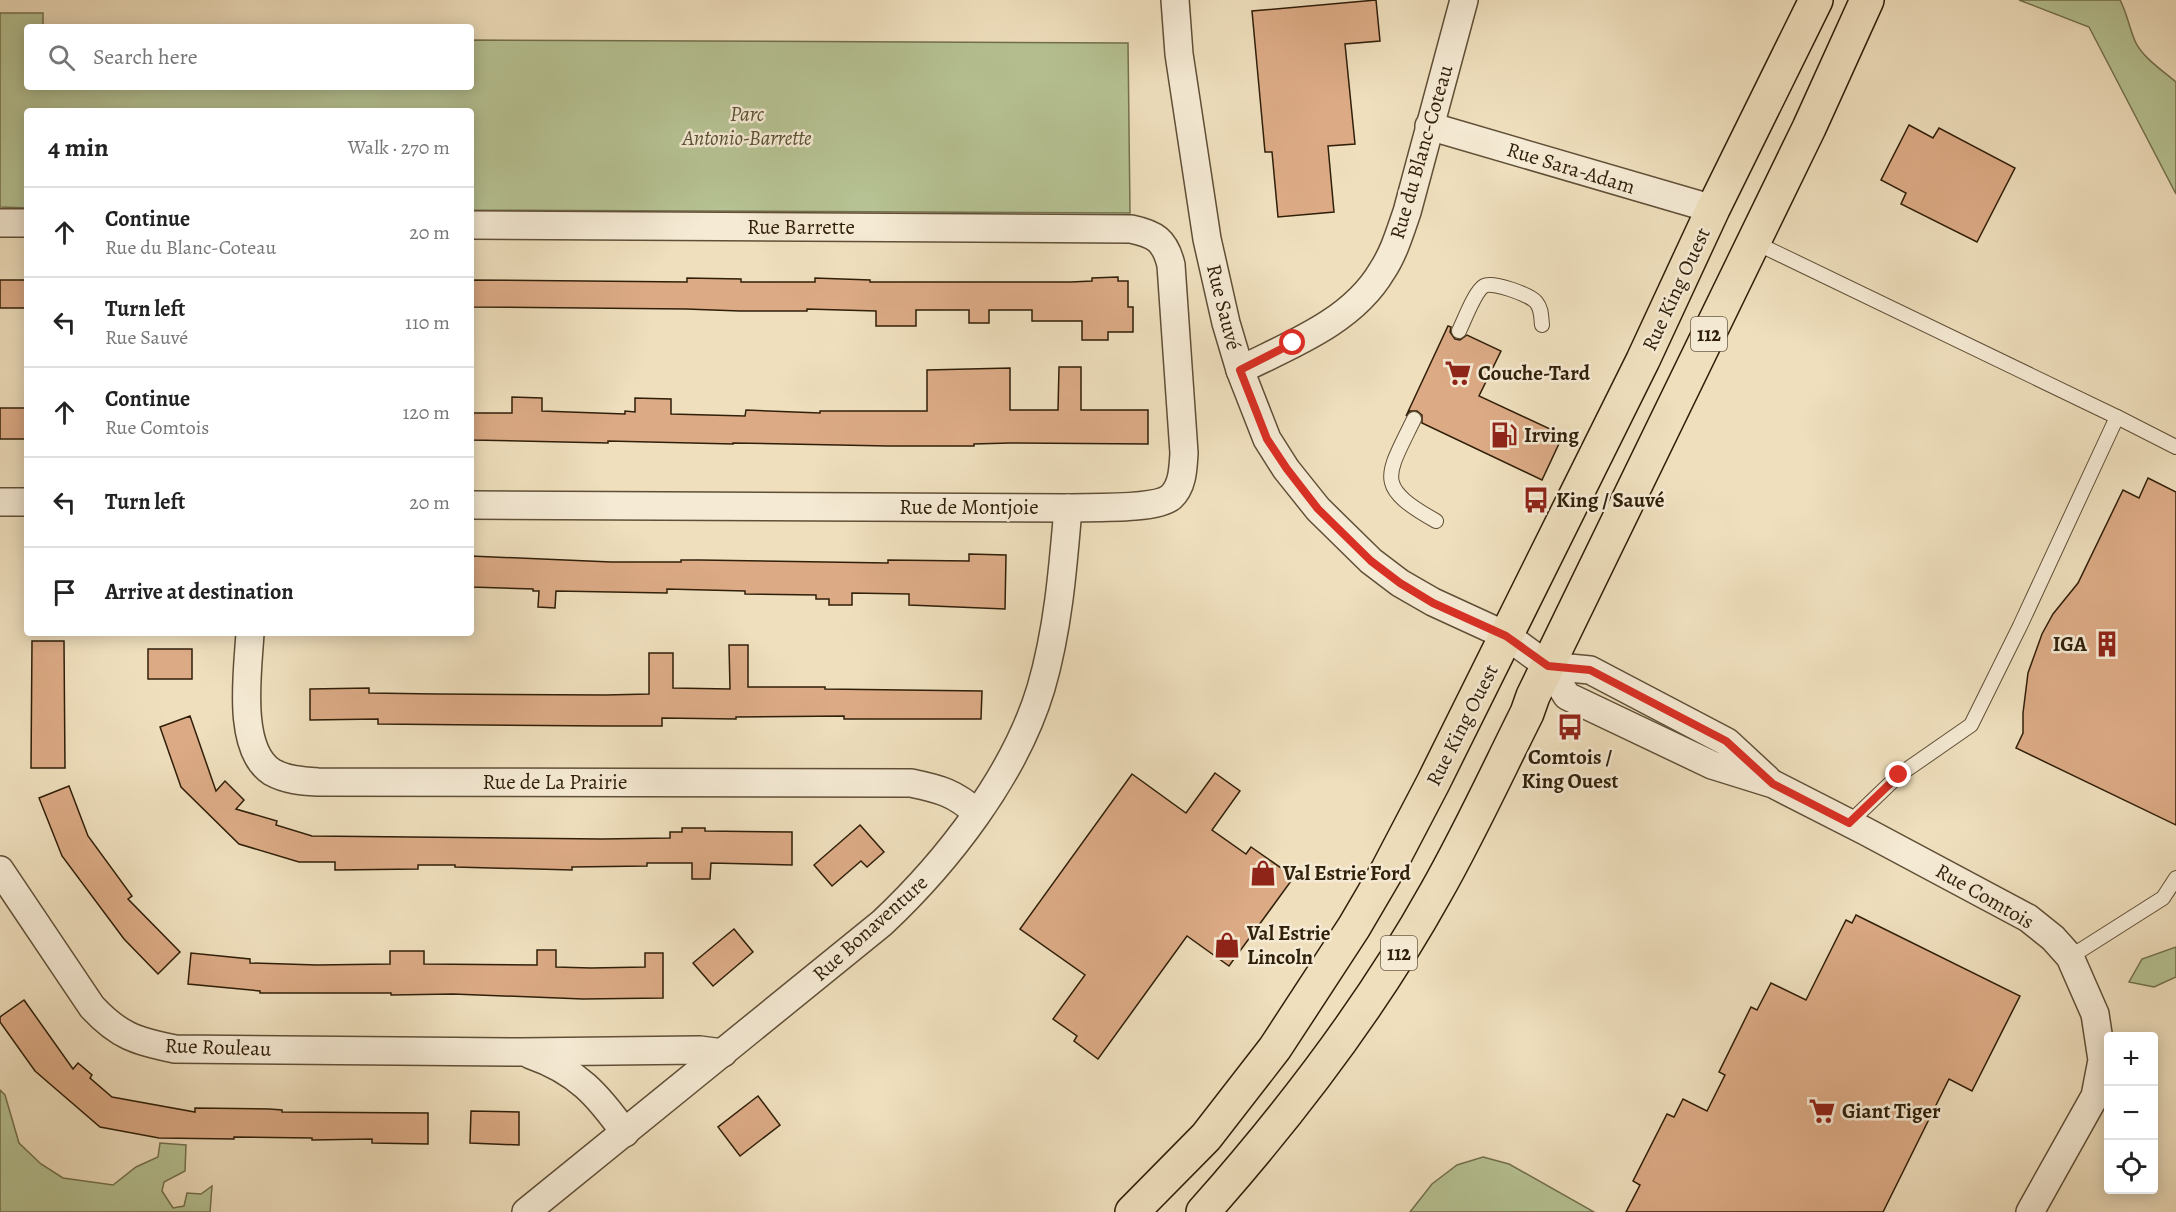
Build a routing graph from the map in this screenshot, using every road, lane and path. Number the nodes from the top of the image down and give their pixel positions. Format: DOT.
graph roads {
  1 [pos="1176,0"];
  2 [pos="1464,0"];
  3 [pos="1816,0"];
  4 [pos="1867,0"];
  5 [pos="1429,126"];
  6 [pos="1713,209"];
  7 [pos="0,223"];
  8 [pos="24,223"];
  9 [pos="474,225"];
  10 [pos="1131,229"];
  11 [pos="1754,242"];
  12 [pos="1542,325"];
  13 [pos="1459,330"];
  14 [pos="1240,370"];
  15 [pos="2117,417"];
  16 [pos="1414,419"];
  17 [pos="2176,447"];
  18 [pos="0,502"];
  19 [pos="24,502"];
  20 [pos="474,505"];
  21 [pos="1068,508"];
  22 [pos="1436,521"];
  23 [pos="250,636"];
  24 [pos="1506,636"];
  25 [pos="1548,666"];
  26 [pos="977,813"];
  27 [pos="1849,823"];
  28 [pos="0,870"];
  29 [pos="2176,878"];
  30 [pos="2070,957"];
  31 [pos="522,1052"];
  32 [pos="723,1053"];
  33 [pos="625,1133"];
  34 [pos="526,1212"];
  35 [pos="1132,1212"];
  36 [pos="1203,1212"];
  37 [pos="2030,1212"];
  1 -- 14 [label="street, Rue Sauvé"];
  2 -- 5 [label="street, Rue du Blanc-Coteau"];
  3 -- 6 [label="main road, Rue King Ouest / 112"];
  4 -- 11 [label="main road, 112"];
  5 -- 6 [label="street, Rue Sara-Adam"];
  5 -- 14 [label="street, Rue du Blanc-Coteau"];
  6 -- 24 [label="main road, Rue King Ouest / 112"];
  7 -- 8 [label="street"];
  9 -- 10 [label="street, Rue Barrette"];
  10 -- 21 [label="street, Rue de Montjoie"];
  11 -- 15 [label="lane"];
  11 -- 25 [label="main road, 112"];
  12 -- 13 [label="lane"];
  14 -- 24 [label="street, Rue Sauvé"];
  15 -- 17 [label="lane"];
  15 -- 27 [label="lane"];
  16 -- 22 [label="lane"];
  18 -- 19 [label="street"];
  20 -- 21 [label="street, Rue de Montjoie"];
  21 -- 26 [label="street, Rue Bonaventure"];
  23 -- 26 [label="street, Rue de La Prairie"];
  24 -- 25 [label="street, Rue Comtois"];
  24 -- 35 [label="main road, Rue King Ouest / 112"];
  25 -- 27 [label="street, Rue Comtois"];
  25 -- 36 [label="main road, 112"];
  26 -- 32 [label="street, Rue Bonaventure"];
  27 -- 30 [label="street, Rue Comtois"];
  28 -- 31 [label="street, Rue Rouleau"];
  29 -- 30 [label="lane"];
  30 -- 37 [label="street, Rue Comtois"];
  31 -- 32 [label="street, Rue Rouleau"];
  31 -- 33 [label="street, Rue Rouleau"];
  32 -- 33 [label="street, Rue Bonaventure"];
  33 -- 34 [label="street, Rue Bonaventure"];
}
